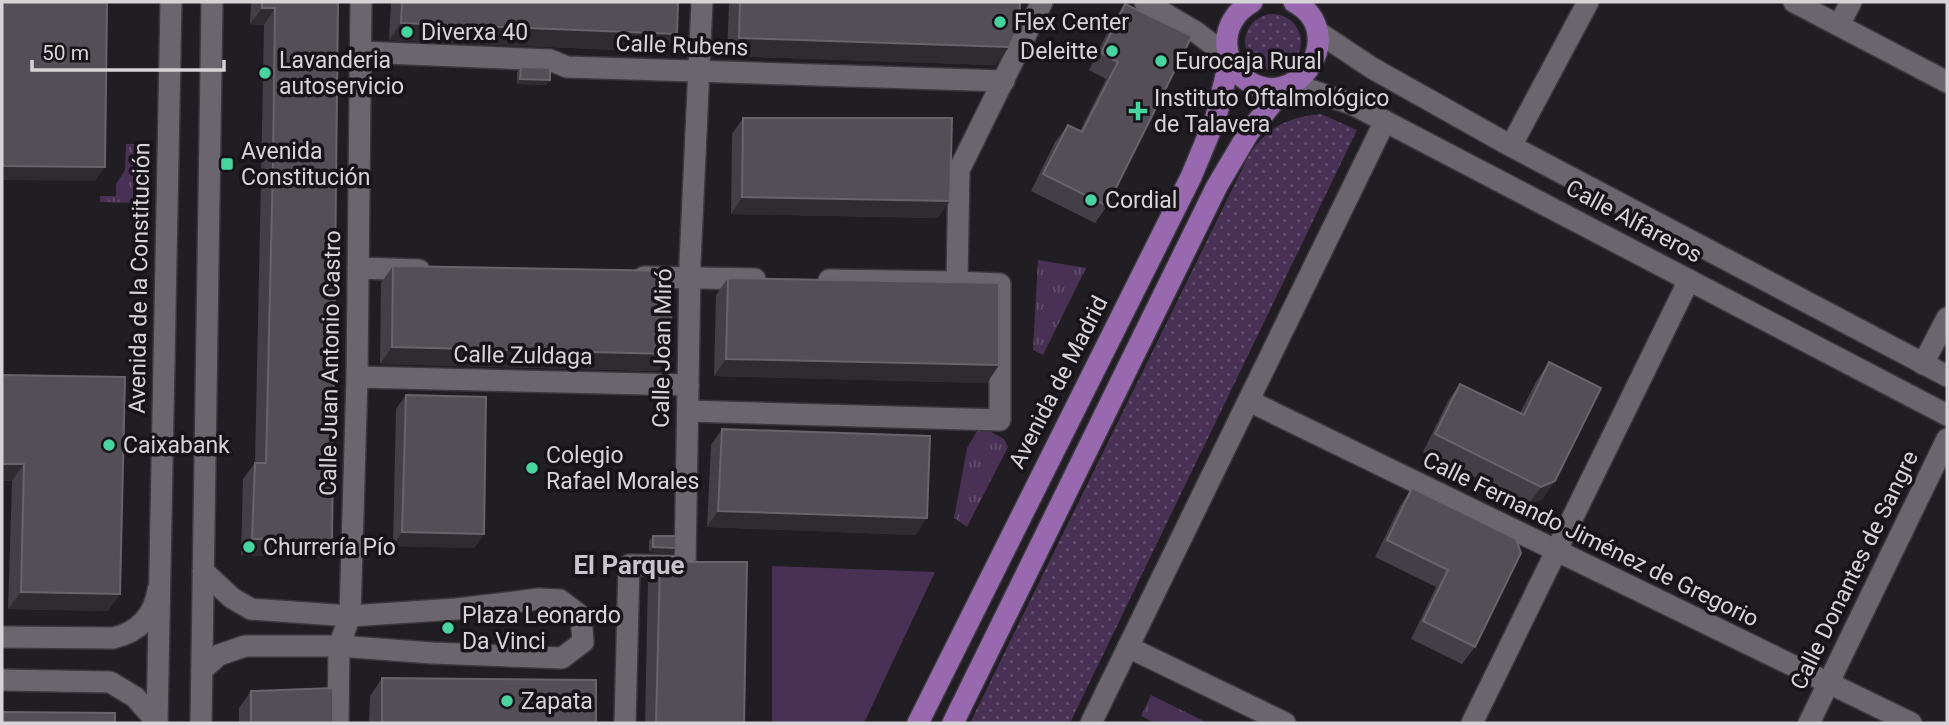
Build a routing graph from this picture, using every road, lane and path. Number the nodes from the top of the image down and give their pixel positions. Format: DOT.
graph roads {
  1 [pos="171,2"];
  2 [pos="212,2"];
  3 [pos="361,2"];
  4 [pos="702,2"];
  5 [pos="1042,2"];
  6 [pos="1145,2"];
  7 [pos="1252,2"];
  8 [pos="1294,2"];
  9 [pos="1322,2"];
  10 [pos="1588,2"];
  11 [pos="1794,2"];
  12 [pos="1851,2"];
  13 [pos="1839,25"];
  14 [pos="1317,30"];
  15 [pos="361,52"];
  16 [pos="1230,58"];
  17 [pos="699,72"];
  18 [pos="1004,80"];
  19 [pos="1947,82"];
  20 [pos="1289,85"];
  21 [pos="1385,121"];
  22 [pos="1511,146"];
  23 [pos="358,268"];
  24 [pos="441,271"];
  25 [pos="690,271"];
  26 [pos="621,276"];
  27 [pos="770,279"];
  28 [pos="810,280"];
  29 [pos="1689,280"];
  30 [pos="957,282"];
  31 [pos="1947,318"];
  32 [pos="1923,364"];
  33 [pos="1947,376"];
  34 [pos="357,377"];
  35 [pos="688,385"];
  36 [pos="1249,401"];
  37 [pos="688,411"];
  38 [pos="1947,415"];
  39 [pos="1947,439"];
  40 [pos="1557,551"];
  41 [pos="203,571"];
  42 [pos="158,587"];
  43 [pos="349,616"];
  44 [pos="2,637"];
  45 [pos="339,646"];
  46 [pos="1128,647"];
  47 [pos="202,670"];
  48 [pos="2,680"];
  49 [pos="1828,683"];
  50 [pos="157,722"];
  51 [pos="201,723"];
  52 [pos="338,723"];
  53 [pos="625,723"];
  54 [pos="918,723"];
  55 [pos="953,723"];
  56 [pos="1091,723"];
  57 [pos="1285,723"];
  58 [pos="1472,723"];
  59 [pos="1809,723"];
  60 [pos="1911,723"];
  1 -- 42 [label="street, Avenida de la Constitución"];
  2 -- 41 [label="street"];
  3 -- 15 [label="street, Calle Juan Antonio Castro"];
  4 -- 17 [label="street, Calle Joan Miró"];
  5 -- 18 [label="street"];
  6 -- 16 [label="street"];
  7 -- 16 [label="main road, Avenida de Madrid"];
  8 -- 14 [label="main road"];
  9 -- 14 [label="main road"];
  10 -- 22 [label="street"];
  11 -- 13 [label="street"];
  12 -- 13 [label="street"];
  13 -- 19 [label="street"];
  14 -- 20 [label="main road"];
  14 -- 22 [label="street, Calle Alfareros"];
  15 -- 17 [label="street, Calle Rubens"];
  15 -- 23 [label="street, Calle Juan Antonio Castro"];
  16 -- 20 [label="main road"];
  16 -- 54 [label="main road, Avenida de Madrid"];
  17 -- 18 [label="street, Calle Rubens"];
  17 -- 25 [label="street, Calle Joan Miró"];
  18 -- 30 [label="street"];
  20 -- 21 [label="street, Calle Alfareros"];
  20 -- 55 [label="main road"];
  21 -- 29 [label="street, Calle Alfareros"];
  21 -- 36 [label="street"];
  22 -- 32 [label="street, Calle Alfareros"];
  23 -- 24 [label="street"];
  23 -- 34 [label="street, Calle Juan Antonio Castro"];
  25 -- 26 [label="street"];
  25 -- 27 [label="street"];
  25 -- 35 [label="street, Calle Joan Miró"];
  28 -- 30 [label="street"];
  29 -- 38 [label="street, Calle Alfareros"];
  29 -- 40 [label="street"];
  30 -- 37 [label="street"];
  31 -- 32 [label="street"];
  32 -- 33 [label="street, Calle Alfareros"];
  34 -- 35 [label="street, Calle Zuldaga"];
  34 -- 43 [label="street, Calle Juan Antonio Castro"];
  35 -- 37 [label="street, Calle Joan Miró"];
  36 -- 40 [label="street, Calle Fernando Jiménez de Gregorio"];
  36 -- 46 [label="street"];
  37 -- 53 [label="street, Calle Joan Miró"];
  39 -- 49 [label="street, Calle Donantes de Sangre"];
  40 -- 49 [label="street, Calle Fernando Jiménez de Gregorio"];
  40 -- 58 [label="street"];
  41 -- 43 [label="street"];
  41 -- 47 [label="street"];
  42 -- 44 [label="street"];
  42 -- 50 [label="street, Avenida de la Constitución"];
  43 -- 45 [label="street, Calle Juan Antonio Castro"];
  43 -- 45 [label="street"];
  45 -- 47 [label="street"];
  45 -- 52 [label="street, Calle Juan Antonio Castro"];
  46 -- 56 [label="street"];
  46 -- 57 [label="street"];
  47 -- 51 [label="street"];
  48 -- 50 [label="street"];
  49 -- 59 [label="street, Calle Donantes de Sangre"];
  49 -- 60 [label="street, Calle Fernando Jiménez de Gregorio"];
}
